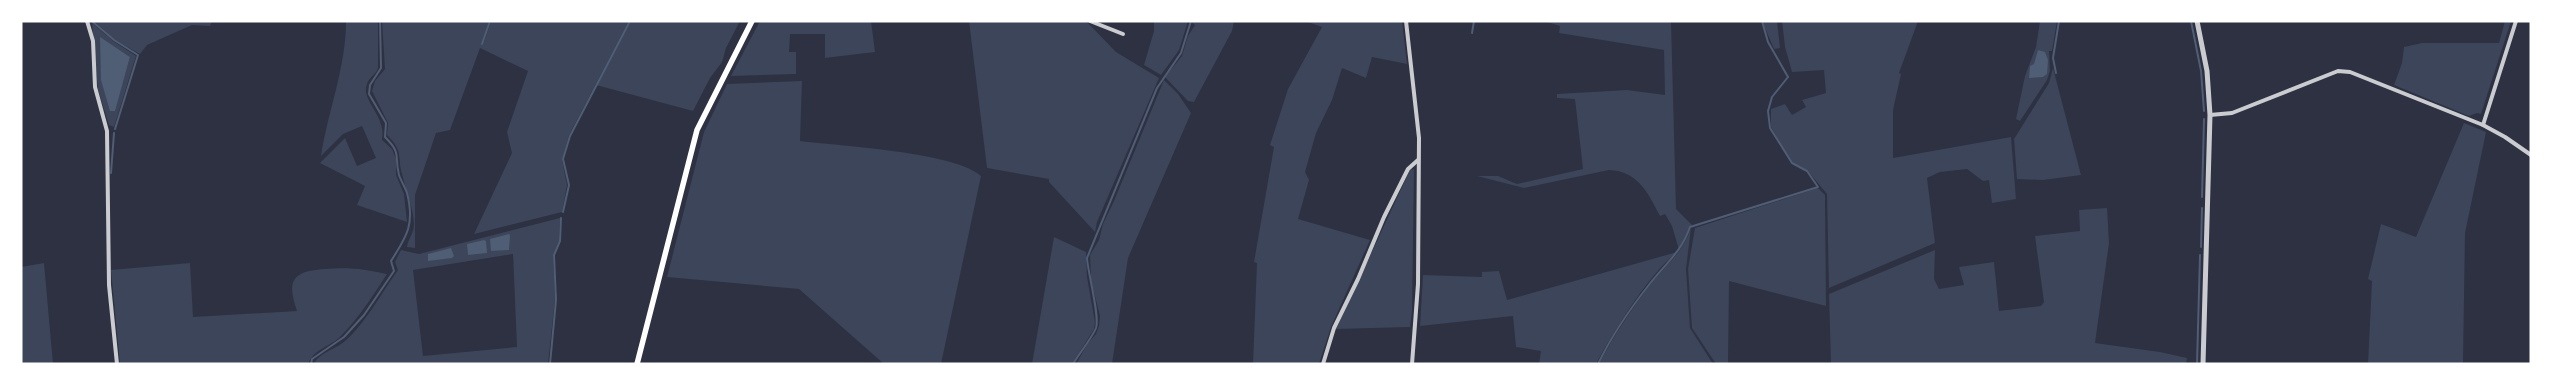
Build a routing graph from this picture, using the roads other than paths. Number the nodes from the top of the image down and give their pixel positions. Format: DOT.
graph roads {
  1 [pos="87,21"];
  2 [pos="752,21"];
  3 [pos="1090,21"];
  4 [pos="1406,21"];
  5 [pos="2198,21"];
  6 [pos="2516,21"];
  7 [pos="1124,34"];
  8 [pos="2210,114"];
  9 [pos="2483,125"];
  10 [pos="2531,156"];
  11 [pos="1418,160"];
  12 [pos="117,364"];
  13 [pos="638,364"];
  14 [pos="1323,364"];
  15 [pos="1412,364"];
  16 [pos="2203,364"];
  1 -- 12 [label="street"];
  2 -- 13 [label="main road"];
  3 -- 7 [label="street"];
  4 -- 11 [label="street"];
  5 -- 8 [label="street"];
  6 -- 9 [label="street"];
  8 -- 9 [label="street"];
  8 -- 16 [label="street"];
  9 -- 10 [label="street"];
  11 -- 14 [label="street"];
  11 -- 15 [label="street"];
}
